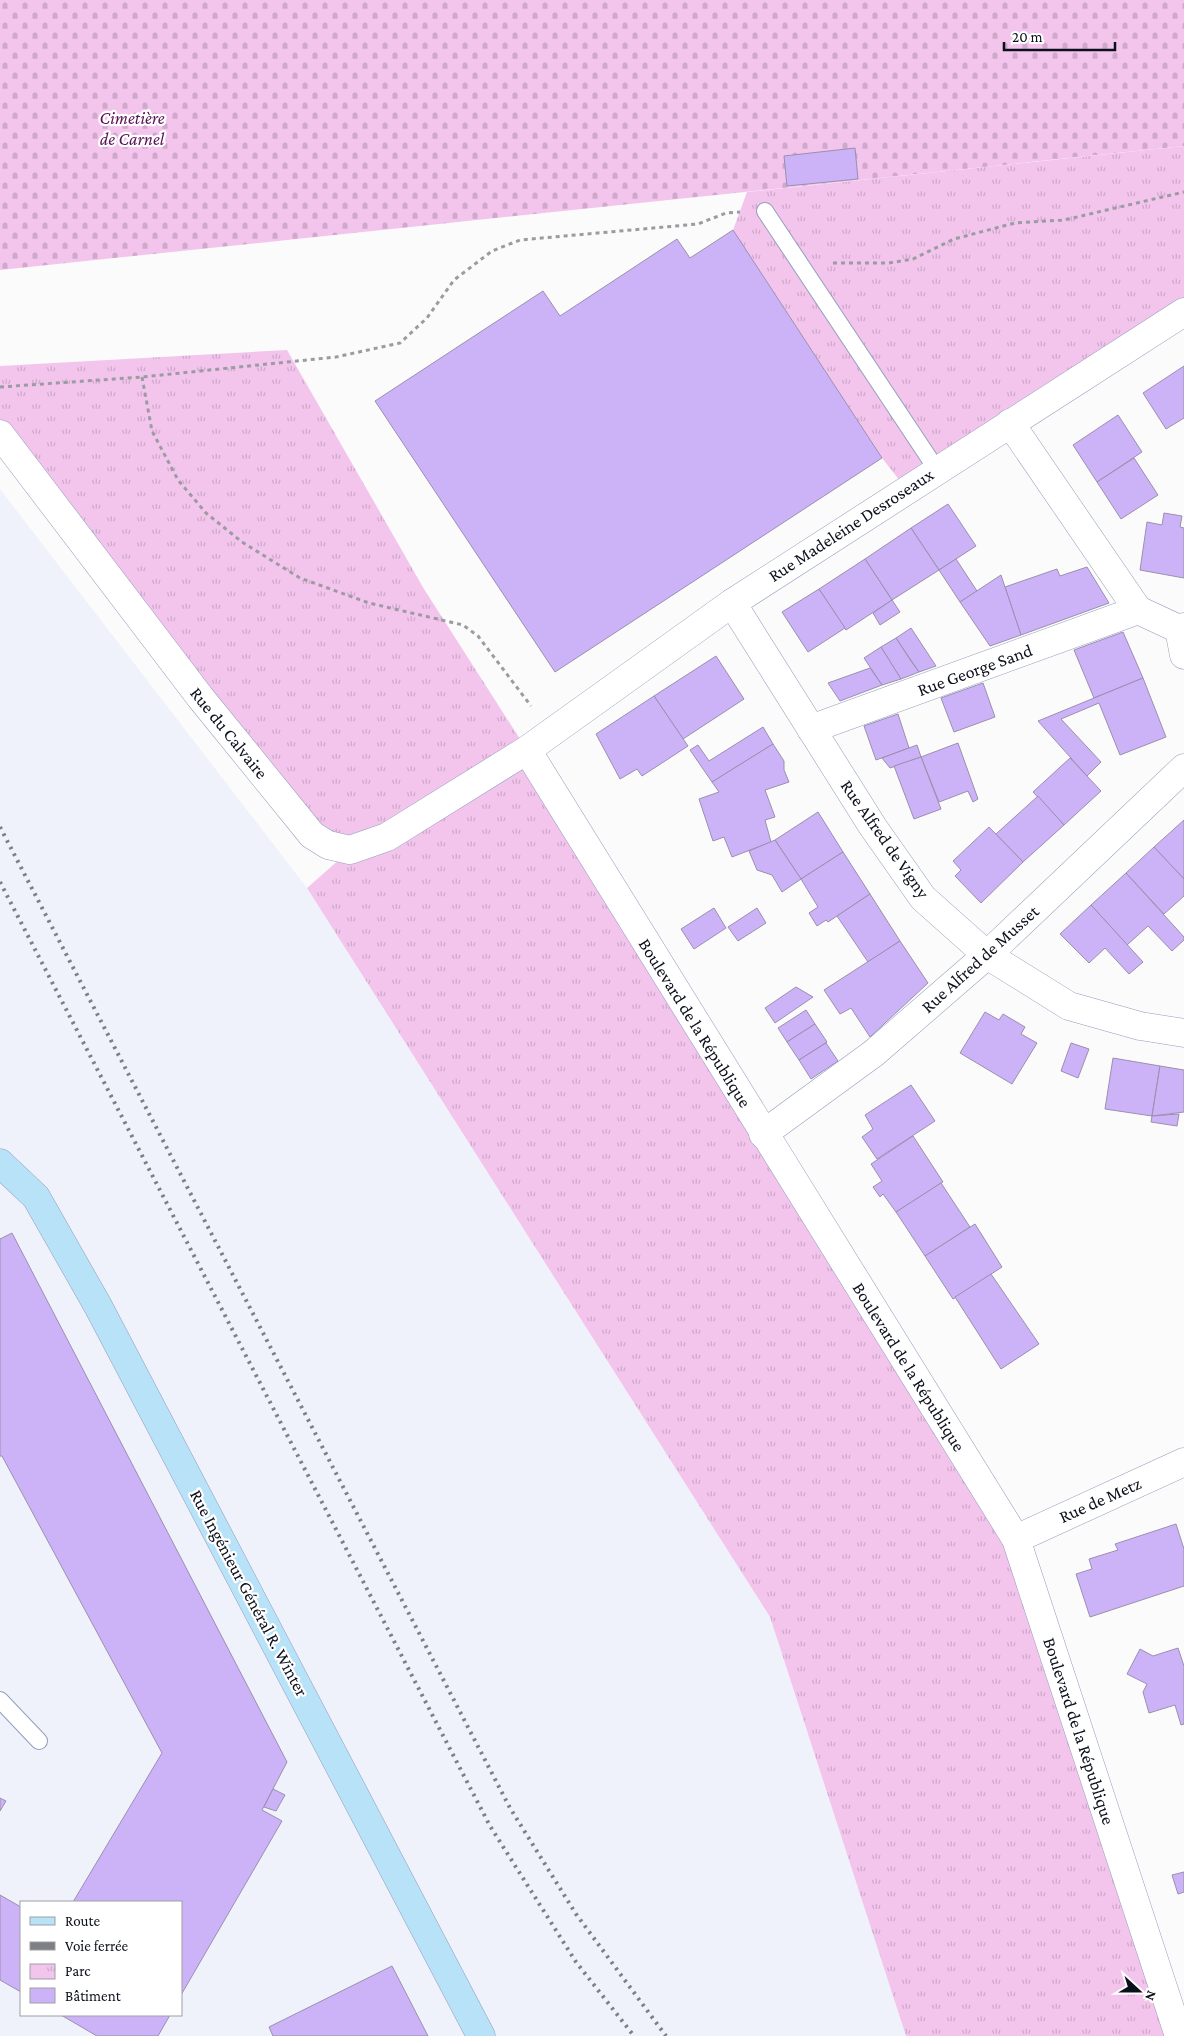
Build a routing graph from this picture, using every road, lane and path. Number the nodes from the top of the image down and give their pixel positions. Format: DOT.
graph roads {
  1 [pos="1184,192"];
  2 [pos="765,211"];
  3 [pos="836,263"];
  4 [pos="1184,312"];
  5 [pos="142,377"];
  6 [pos="0,387"];
  7 [pos="1010,423"];
  8 [pos="0,434"];
  9 [pos="937,470"];
  10 [pos="732,603"];
  11 [pos="1138,610"];
  12 [pos="1182,637"];
  13 [pos="811,729"];
  14 [pos="549,734"];
  15 [pos="527,750"];
  16 [pos="1184,768"];
  17 [pos="987,955"];
  18 [pos="1184,1034"];
  19 [pos="763,1134"];
  20 [pos="0,1163"];
  21 [pos="1184,1462"];
  22 [pos="1016,1539"];
  23 [pos="0,1700"];
  24 [pos="39,1742"];
  25 [pos="481,2036"];
  26 [pos="1179,2036"];
  1 -- 3 [label="path"];
  2 -- 5 [label="path"];
  2 -- 9 [label="lane"];
  4 -- 7 [label="street, Rue Madeleine Desroseaux"];
  5 -- 6 [label="path"];
  5 -- 14 [label="path"];
  7 -- 9 [label="street, Rue Madeleine Desroseaux"];
  7 -- 11 [label="street"];
  8 -- 15 [label="street, Rue du Calvaire"];
  9 -- 10 [label="street, Rue Madeleine Desroseaux"];
  10 -- 13 [label="street, Rue Alfred de Vigny"];
  10 -- 14 [label="street, Rue Madeleine Desroseaux"];
  11 -- 12 [label="street"];
  11 -- 13 [label="street, Rue George Sand"];
  13 -- 17 [label="street, Rue Alfred de Vigny"];
  14 -- 15 [label="street, Rue Madeleine Desroseaux"];
  15 -- 19 [label="street, Boulevard de la République"];
  16 -- 17 [label="street, Rue Alfred de Musset"];
  17 -- 18 [label="street, Rue Alfred de Vigny"];
  17 -- 19 [label="street, Rue Alfred de Musset"];
  19 -- 22 [label="street, Boulevard de la République"];
  20 -- 25 [label="street, Rue Ingénieur Général R. Winter"];
  21 -- 22 [label="street, Rue de Metz"];
  22 -- 26 [label="street, Boulevard de la République"];
  23 -- 24 [label="lane"];
}
